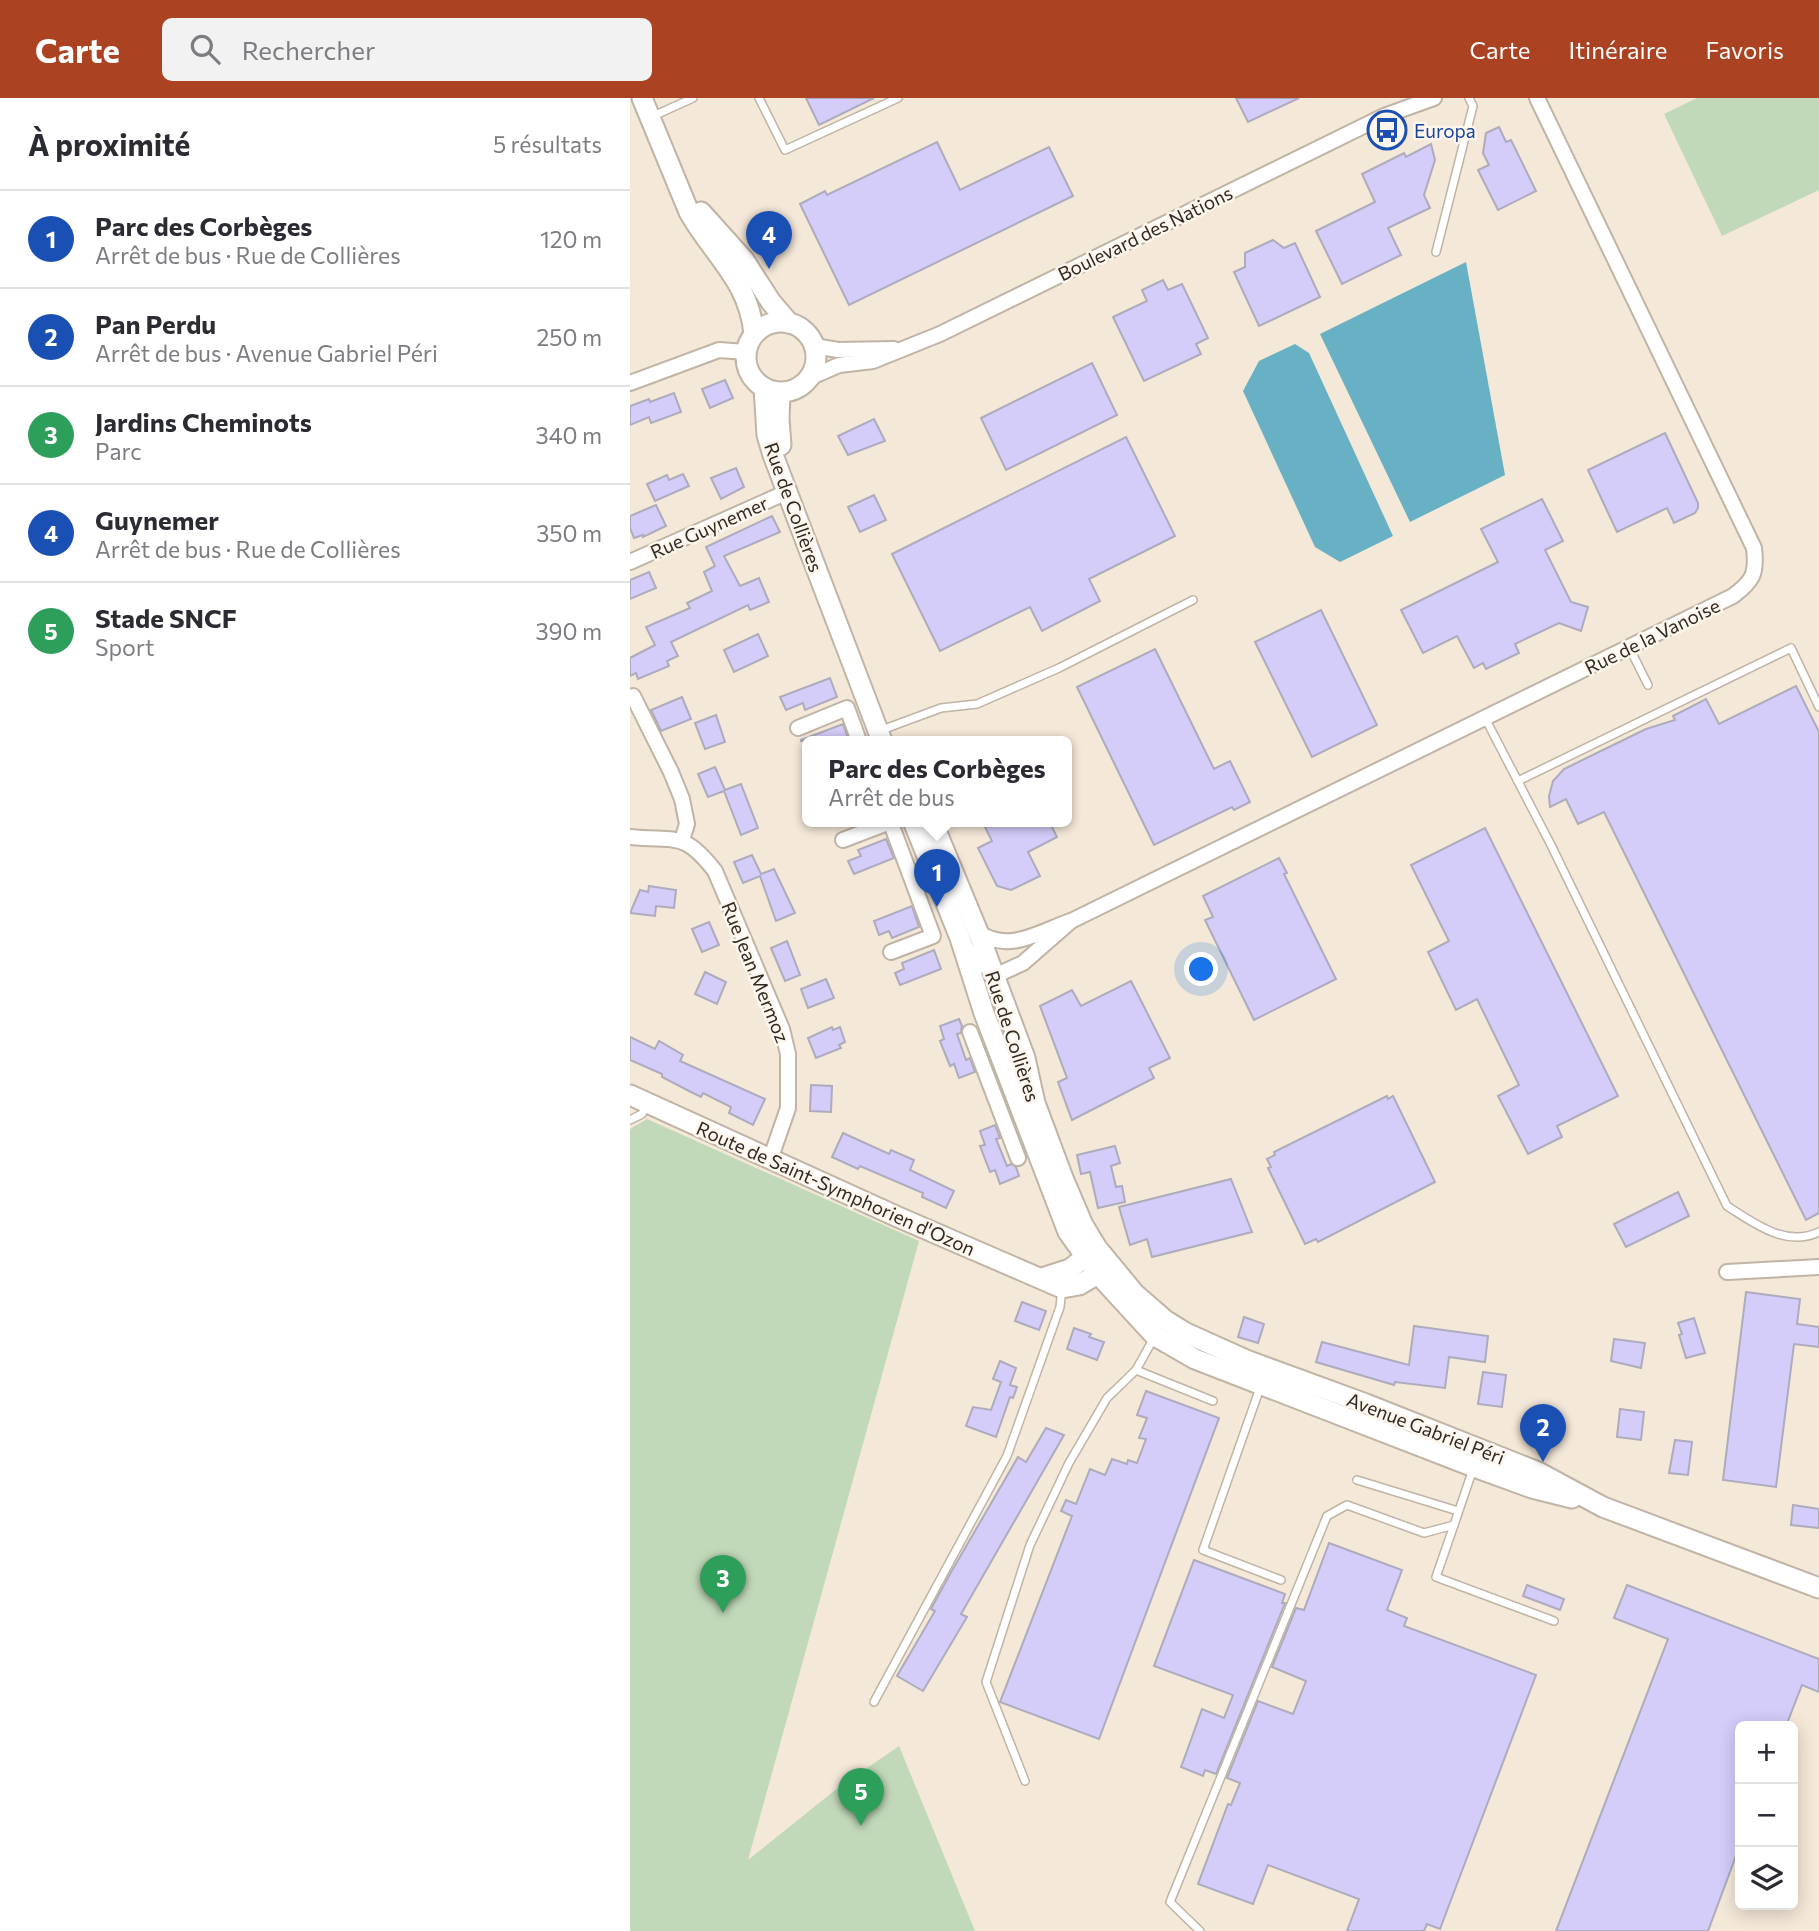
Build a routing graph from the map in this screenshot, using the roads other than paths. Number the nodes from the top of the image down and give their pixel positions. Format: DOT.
graph roads {
  1 [pos="642,98"];
  2 [pos="693,98"];
  3 [pos="760,98"];
  4 [pos="898,98"];
  5 [pos="1413,98"];
  6 [pos="1434,98"];
  7 [pos="1469,98"];
  8 [pos="1537,98"];
  9 [pos="1384,116"];
  10 [pos="650,117"];
  11 [pos="670,163"];
  12 [pos="1436,252"];
  13 [pos="789,323"];
  14 [pos="750,343"];
  15 [pos="814,346"];
  16 [pos="906,349"];
  17 [pos="809,378"];
  18 [pos="630,383"];
  19 [pos="772,391"];
  20 [pos="787,492"];
  21 [pos="630,562"];
  22 [pos="1194,600"];
  23 [pos="1629,647"];
  24 [pos="1648,685"];
  25 [pos="633,696"];
  26 [pos="1819,707"];
  27 [pos="1485,718"];
  28 [pos="798,728"];
  29 [pos="857,736"];
  30 [pos="887,736"];
  31 [pos="887,736"];
  32 [pos="889,736"];
  33 [pos="1518,781"];
  34 [pos="877,827"];
  35 [pos="892,827"];
  36 [pos="915,827"];
  37 [pos="934,827"];
  38 [pos="630,837"];
  39 [pos="682,840"];
  40 [pos="843,840"];
  41 [pos="934,872"];
  42 [pos="912,879"];
  43 [pos="1071,920"];
  44 [pos="969,935"];
  45 [pos="891,952"];
  46 [pos="992,970"];
  47 [pos="970,1032"];
  48 [pos="1012,1087"];
  49 [pos="993,1094"];
  50 [pos="639,1099"];
  51 [pos="630,1120"];
  52 [pos="1018,1158"];
  53 [pos="770,1160"];
  54 [pos="1819,1232"];
  55 [pos="1091,1253"];
  56 [pos="1819,1268"];
  57 [pos="1105,1270"];
  58 [pos="1727,1272"];
  59 [pos="1042,1278"];
  60 [pos="1062,1287"];
  61 [pos="1160,1328"];
  62 [pos="1136,1370"];
  63 [pos="1261,1385"];
  64 [pos="1213,1401"];
  65 [pos="1366,1404"];
  66 [pos="1359,1423"];
  67 [pos="1476,1457"];
  68 [pos="1357,1480"];
  69 [pos="1458,1511"];
  70 [pos="1454,1525"];
  71 [pos="1281,1580"];
  72 [pos="1819,1588"];
  73 [pos="1554,1620"];
  74 [pos="874,1702"];
  75 [pos="1025,1782"];
  76 [pos="1200,1931"];
  1 -- 10 [label="main road"];
  2 -- 10 [label="lane"];
  3 -- 4 [label="lane"];
  5 -- 9 [label="street, Boulevard des Nations"];
  6 -- 9 [label="street, Boulevard des Nations"];
  7 -- 12 [label="lane"];
  8 -- 23 [label="street, Rue de la Vanoise"];
  9 -- 16 [label="street, Boulevard des Nations"];
  10 -- 11 [label="main road"];
  11 -- 13 [label="main road"];
  11 -- 14 [label="main road"];
  13 -- 14 [label="main road"];
  13 -- 15 [label="main road"];
  14 -- 18 [label="street"];
  14 -- 19 [label="main road"];
  15 -- 16 [label="street, Boulevard des Nations"];
  15 -- 17 [label="main road"];
  16 -- 17 [label="street, Boulevard des Nations"];
  17 -- 19 [label="main road"];
  19 -- 20 [label="main road, Rue de Collières"];
  19 -- 30 [label="main road, Rue de Collières"];
  20 -- 21 [label="street, Rue Guynemer"];
  20 -- 31 [label="main road, Rue de Collières"];
  22 -- 32 [label="lane"];
  23 -- 24 [label="lane"];
  23 -- 27 [label="street, Rue de la Vanoise"];
  25 -- 39 [label="street"];
  26 -- 33 [label="lane"];
  27 -- 33 [label="lane"];
  27 -- 43 [label="street, Rue de la Vanoise"];
  28 -- 29 [label="street"];
  33 -- 54 [label="lane"];
  34 -- 40 [label="street"];
  35 -- 42 [label="street"];
  36 -- 41 [label="main road, Rue de Collières"];
  37 -- 44 [label="main road, Rue de Collières"];
  38 -- 39 [label="street"];
  39 -- 53 [label="street, Rue Jean Mermoz"];
  41 -- 42 [label="street"];
  41 -- 44 [label="main road, Rue de Collières"];
  42 -- 45 [label="street"];
  43 -- 44 [label="street, Rue de la Vanoise"];
  43 -- 46 [label="street, Rue de la Vanoise"];
  44 -- 46 [label="main road, Rue de Collières"];
  44 -- 48 [label="main road, Rue de Collières"];
  46 -- 55 [label="main road, Rue de Collières"];
  47 -- 49 [label="street, Rue de Collières"];
  48 -- 49 [label="street, Rue de Collières"];
  48 -- 55 [label="main road, Rue de Collières"];
  49 -- 52 [label="street, Rue de Collières"];
  50 -- 51 [label="lane"];
  50 -- 53 [label="main road, Route de Saint-Symphorien d'Ozon"];
  53 -- 59 [label="main road, Route de Saint-Symphorien d'Ozon"];
  55 -- 57 [label="main road"];
  55 -- 59 [label="main road"];
  56 -- 58 [label="street"];
  57 -- 60 [label="main road"];
  57 -- 61 [label="main road"];
  59 -- 60 [label="main road, Route de Saint-Symphorien d'Ozon"];
  60 -- 74 [label="lane"];
  61 -- 62 [label="lane"];
  61 -- 63 [label="main road"];
  61 -- 65 [label="main road, Avenue Gabriel Péri"];
  62 -- 64 [label="lane"];
  62 -- 75 [label="lane"];
  63 -- 66 [label="main road"];
  63 -- 71 [label="lane"];
  65 -- 66 [label="main road"];
  65 -- 67 [label="main road, Avenue Gabriel Péri"];
  66 -- 67 [label="main road"];
  67 -- 69 [label="lane"];
  67 -- 72 [label="main road, Avenue Gabriel Péri"];
  68 -- 69 [label="lane"];
  69 -- 70 [label="lane"];
  70 -- 73 [label="lane"];
  70 -- 76 [label="lane"];
}
